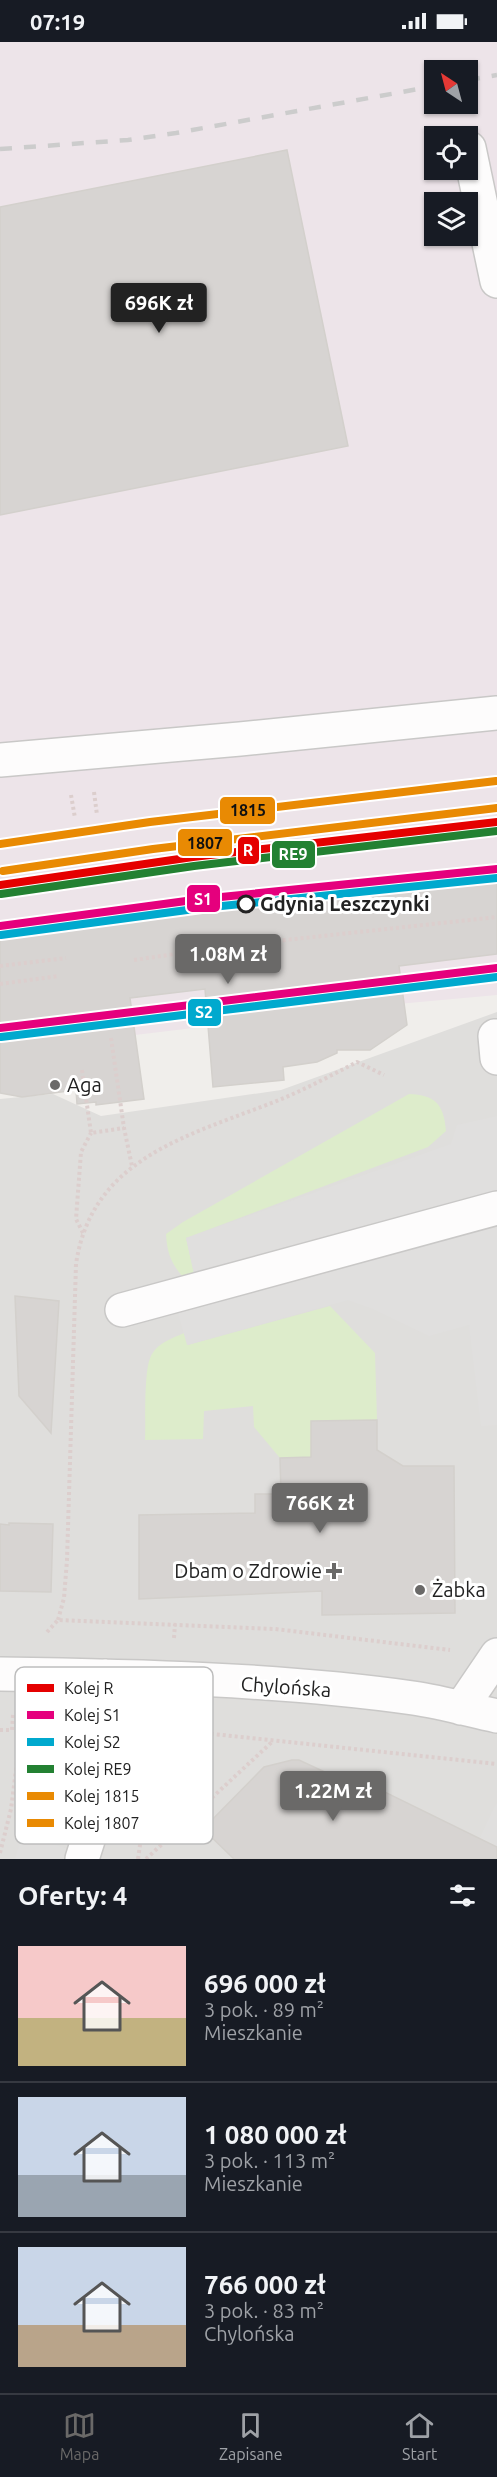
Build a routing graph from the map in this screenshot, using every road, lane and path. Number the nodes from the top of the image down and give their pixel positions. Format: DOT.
graph roads {
  1 [pos="476,180"];
  2 [pos="497,281"];
  3 [pos="497,712"];
  4 [pos="0,759"];
  5 [pos="71,796"];
  6 [pos="75,818"];
  7 [pos="497,917"];
  8 [pos="66,958"];
  9 [pos="134,960"];
  10 [pos="0,966"];
  11 [pos="59,976"];
  12 [pos="0,984"];
  13 [pos="111,1038"];
  14 [pos="82,1070"];
  15 [pos="124,1128"];
  16 [pos="91,1133"];
  17 [pos="132,1166"];
  18 [pos="497,1208"];
  19 [pos="83,1234"];
  20 [pos="122,1310"];
  21 [pos="107,1621"];
  22 [pos="497,1655"];
  23 [pos="0,1674"];
  24 [pos="15,1674"];
  25 [pos="213,1682"];
  26 [pos="461,1708"];
  27 [pos="497,1716"];
  28 [pos="0,1730"];
  29 [pos="12,1730"];
  30 [pos="213,1734"];
  31 [pos="273,1740"];
  32 [pos="497,1764"];
  33 [pos="15,1778"];
  34 [pos="213,1796"];
  35 [pos="87,1844"];
  36 [pos="140,1844"];
  37 [pos="162,1844"];
  38 [pos="0,1853"];
  39 [pos="82,1859"];
  40 [pos="138,1859"];
  41 [pos="146,1859"];
  1 -- 2 [label="street"];
  3 -- 4 [label="street"];
  5 -- 6 [label="path"];
  7 -- 9 [label="path"];
  8 -- 10 [label="path"];
  11 -- 12 [label="path"];
  13 -- 15 [label="path"];
  14 -- 16 [label="path"];
  15 -- 16 [label="path"];
  15 -- 17 [label="path"];
  16 -- 19 [label="path"];
  18 -- 20 [label="street"];
  21 -- 22 [label="path"];
  22 -- 26 [label="street"];
  23 -- 24 [label="street, Chylońska"];
  25 -- 26 [label="street, Chylońska"];
  26 -- 27 [label="street, Chylońska"];
  28 -- 29 [label="path"];
  30 -- 31 [label="path"];
  31 -- 32 [label="path"];
  31 -- 34 [label="path"];
  33 -- 38 [label="path"];
  35 -- 39 [label="street"];
  36 -- 40 [label="path"];
  37 -- 41 [label="path"];
}
